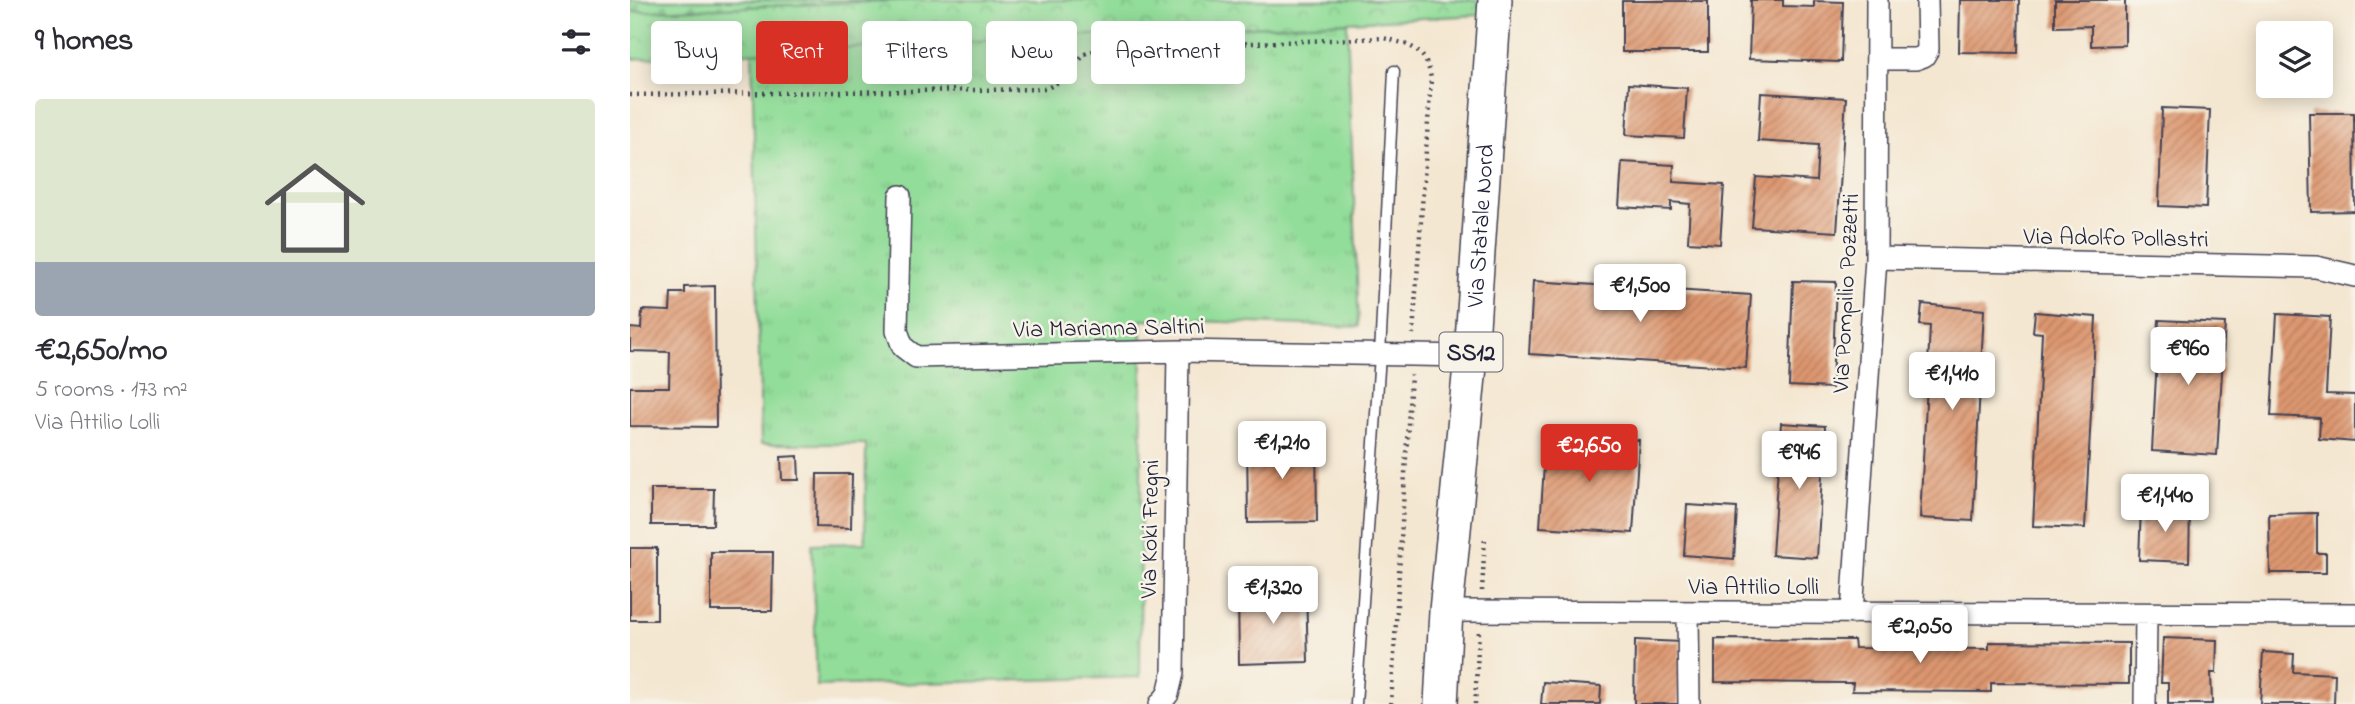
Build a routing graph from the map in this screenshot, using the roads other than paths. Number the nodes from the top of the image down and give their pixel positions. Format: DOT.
graph roads {
  1 [pos="1495,0"];
  2 [pos="1877,0"];
  3 [pos="1927,0"];
  4 [pos="1877,59"];
  5 [pos="1394,71"];
  6 [pos="900,197"];
  7 [pos="1876,258"];
  8 [pos="2355,276"];
  9 [pos="1178,351"];
  10 [pos="1380,355"];
  11 [pos="1471,356"];
  12 [pos="1446,611"];
  13 [pos="1688,612"];
  14 [pos="1852,612"];
  15 [pos="2146,614"];
  16 [pos="2355,614"];
  17 [pos="1160,704"];
  18 [pos="1356,704"];
  19 [pos="1441,704"];
  20 [pos="1689,704"];
  21 [pos="2145,704"];
  1 -- 11 [label="main road, Via Statale Nord / SS12"];
  2 -- 4 [label="street, Via Pompilio Pozzetti"];
  3 -- 4 [label="street"];
  4 -- 7 [label="street, Via Pompilio Pozzetti"];
  5 -- 10 [label="lane"];
  6 -- 9 [label="street, Via Marianna Saltini"];
  7 -- 8 [label="street, Via Adolfo Pollastri"];
  7 -- 14 [label="street, Via Pompilio Pozzetti"];
  9 -- 10 [label="street, Via Marianna Saltini"];
  9 -- 17 [label="street, Via Koki Fregni"];
  10 -- 11 [label="street, Via Marianna Saltini"];
  10 -- 18 [label="lane"];
  11 -- 12 [label="main road, Via Statale Nord / SS12"];
  12 -- 13 [label="street, Via Attilio Lolli"];
  12 -- 19 [label="main road, Via Statale Nord / SS12"];
  13 -- 14 [label="street, Via Attilio Lolli"];
  13 -- 20 [label="street"];
  14 -- 15 [label="street, Via Attilio Lolli"];
  15 -- 16 [label="street, Via Attilio Lolli"];
  15 -- 21 [label="street"];
}
